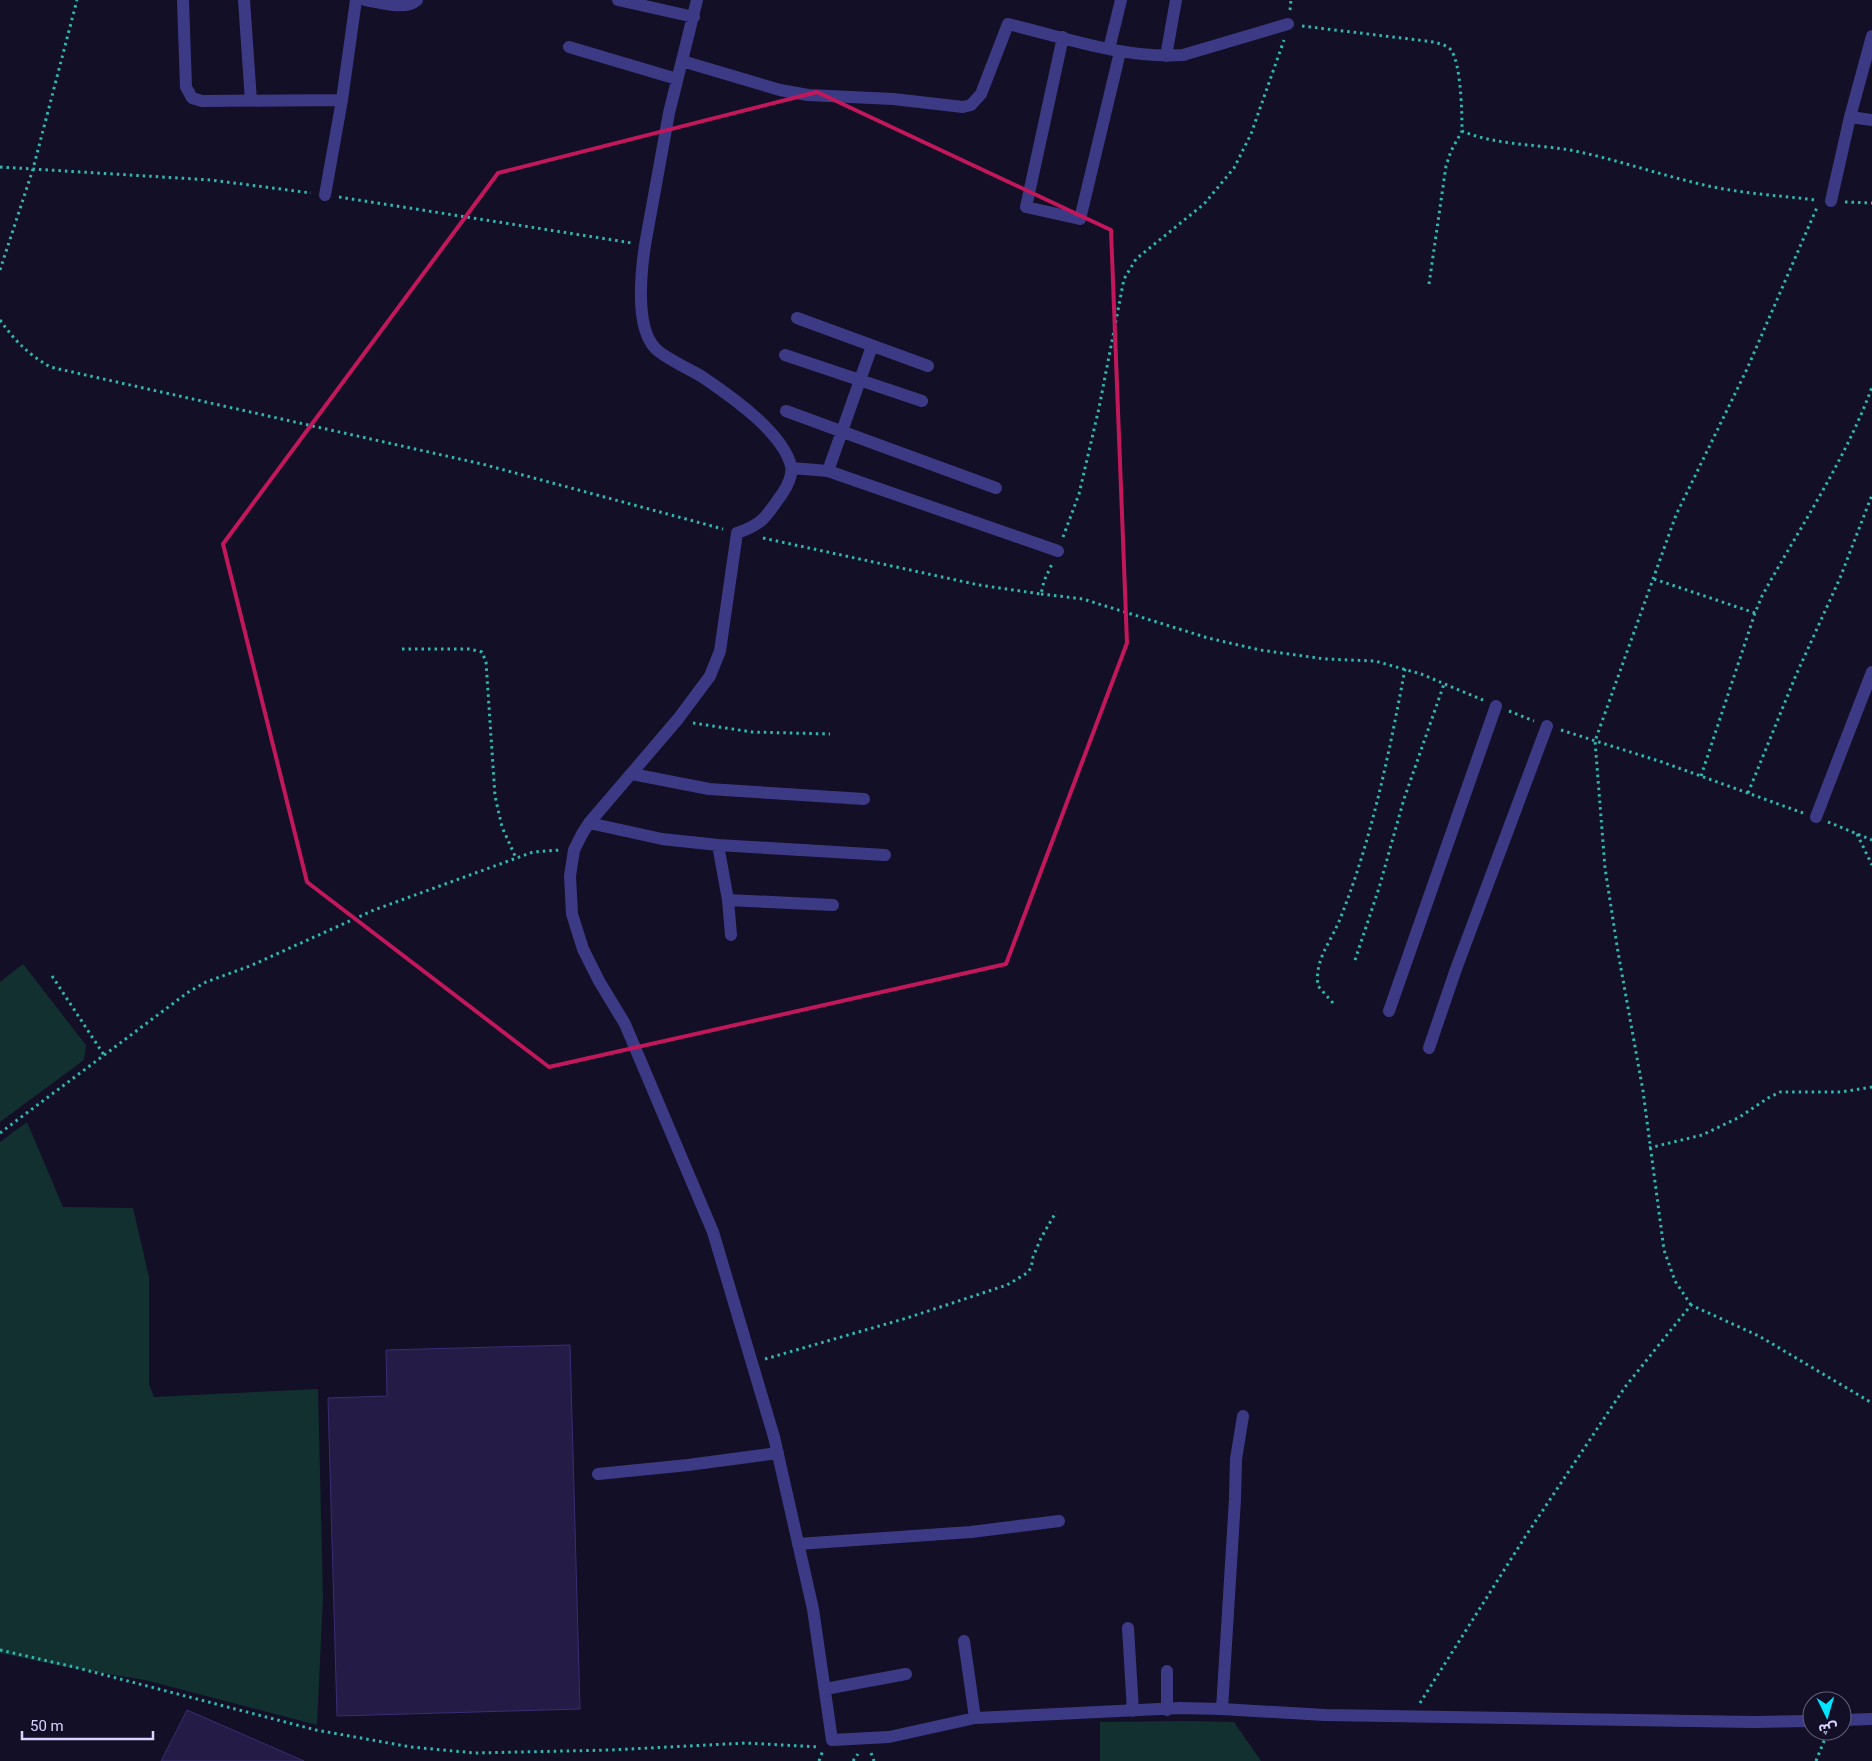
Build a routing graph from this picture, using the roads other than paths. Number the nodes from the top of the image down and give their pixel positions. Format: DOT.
graph roads {
  1 [pos="183,0"];
  2 [pos="244,0"];
  3 [pos="356,0"];
  4 [pos="365,0"];
  5 [pos="417,0"];
  6 [pos="618,0"];
  7 [pos="697,0"];
  8 [pos="1121,0"];
  9 [pos="1176,0"];
  10 [pos="694,16"];
  11 [pos="1288,24"];
  12 [pos="1872,36"];
  13 [pos="1063,37"];
  14 [pos="570,47"];
  15 [pos="1115,51"];
  16 [pos="1869,55"];
  17 [pos="1166,56"];
  18 [pos="682,61"];
  19 [pos="678,79"];
  20 [pos="251,100"];
  21 [pos="342,100"];
  22 [pos="1850,117"];
  23 [pos="1872,120"];
  24 [pos="325,195"];
  25 [pos="1831,201"];
  26 [pos="796,318"];
  27 [pos="872,346"];
  28 [pos="786,355"];
  29 [pos="928,366"];
  30 [pos="860,380"];
  31 [pos="922,401"];
  32 [pos="786,411"];
  33 [pos="842,432"];
  34 [pos="792,468"];
  35 [pos="828,471"];
  36 [pos="996,488"];
  37 [pos="1058,552"];
  38 [pos="1872,672"];
  39 [pos="1496,706"];
  40 [pos="1547,726"];
  41 [pos="632,774"];
  42 [pos="864,799"];
  43 [pos="1816,817"];
  44 [pos="589,823"];
  45 [pos="718,845"];
  46 [pos="885,855"];
  47 [pos="728,900"];
  48 [pos="833,905"];
  49 [pos="731,936"];
  50 [pos="1389,1011"];
  51 [pos="1429,1048"];
  52 [pos="1243,1416"];
  53 [pos="778,1453"];
  54 [pos="598,1474"];
  55 [pos="1060,1521"];
  56 [pos="798,1544"];
  57 [pos="1128,1628"];
  58 [pos="964,1641"];
  59 [pos="1167,1671"];
  60 [pos="906,1674"];
  61 [pos="826,1689"];
  62 [pos="1222,1708"];
  63 [pos="1167,1710"];
  64 [pos="1133,1711"];
  65 [pos="976,1718"];
  66 [pos="1872,1719"];
  67 [pos="1852,1720"];
  68 [pos="1802,1721"];
  1 -- 20 [label="street"];
  2 -- 20 [label="street"];
  3 -- 21 [label="street"];
  4 -- 5 [label="street"];
  6 -- 10 [label="street"];
  7 -- 10 [label="street"];
  8 -- 15 [label="street"];
  9 -- 17 [label="street"];
  10 -- 18 [label="street"];
  11 -- 17 [label="street"];
  12 -- 16 [label="street"];
  13 -- 15 [label="street"];
  13 -- 15 [label="street"];
  13 -- 18 [label="street"];
  14 -- 19 [label="street"];
  15 -- 17 [label="street"];
  16 -- 22 [label="street"];
  18 -- 19 [label="street"];
  19 -- 34 [label="street"];
  20 -- 21 [label="street"];
  21 -- 24 [label="street"];
  22 -- 23 [label="street"];
  22 -- 25 [label="street"];
  26 -- 27 [label="street"];
  27 -- 29 [label="street"];
  27 -- 30 [label="street"];
  28 -- 30 [label="street"];
  30 -- 31 [label="street"];
  30 -- 33 [label="street"];
  32 -- 33 [label="street"];
  33 -- 35 [label="street"];
  33 -- 36 [label="street"];
  34 -- 35 [label="street"];
  34 -- 41 [label="street"];
  35 -- 37 [label="street"];
  38 -- 43 [label="street"];
  39 -- 50 [label="street"];
  40 -- 51 [label="street"];
  41 -- 42 [label="street"];
  41 -- 44 [label="street"];
  44 -- 45 [label="street"];
  44 -- 53 [label="street"];
  45 -- 46 [label="street"];
  45 -- 47 [label="street"];
  47 -- 48 [label="street"];
  47 -- 49 [label="street"];
  52 -- 62 [label="street"];
  53 -- 54 [label="street"];
  53 -- 56 [label="street"];
  55 -- 56 [label="street"];
  56 -- 61 [label="street"];
  57 -- 64 [label="street"];
  58 -- 65 [label="street"];
  59 -- 63 [label="street"];
  60 -- 61 [label="street"];
  61 -- 65 [label="street"];
  62 -- 63 [label="street"];
  62 -- 68 [label="street"];
  63 -- 64 [label="street"];
  64 -- 65 [label="street"];
  66 -- 67 [label="street"];
}
